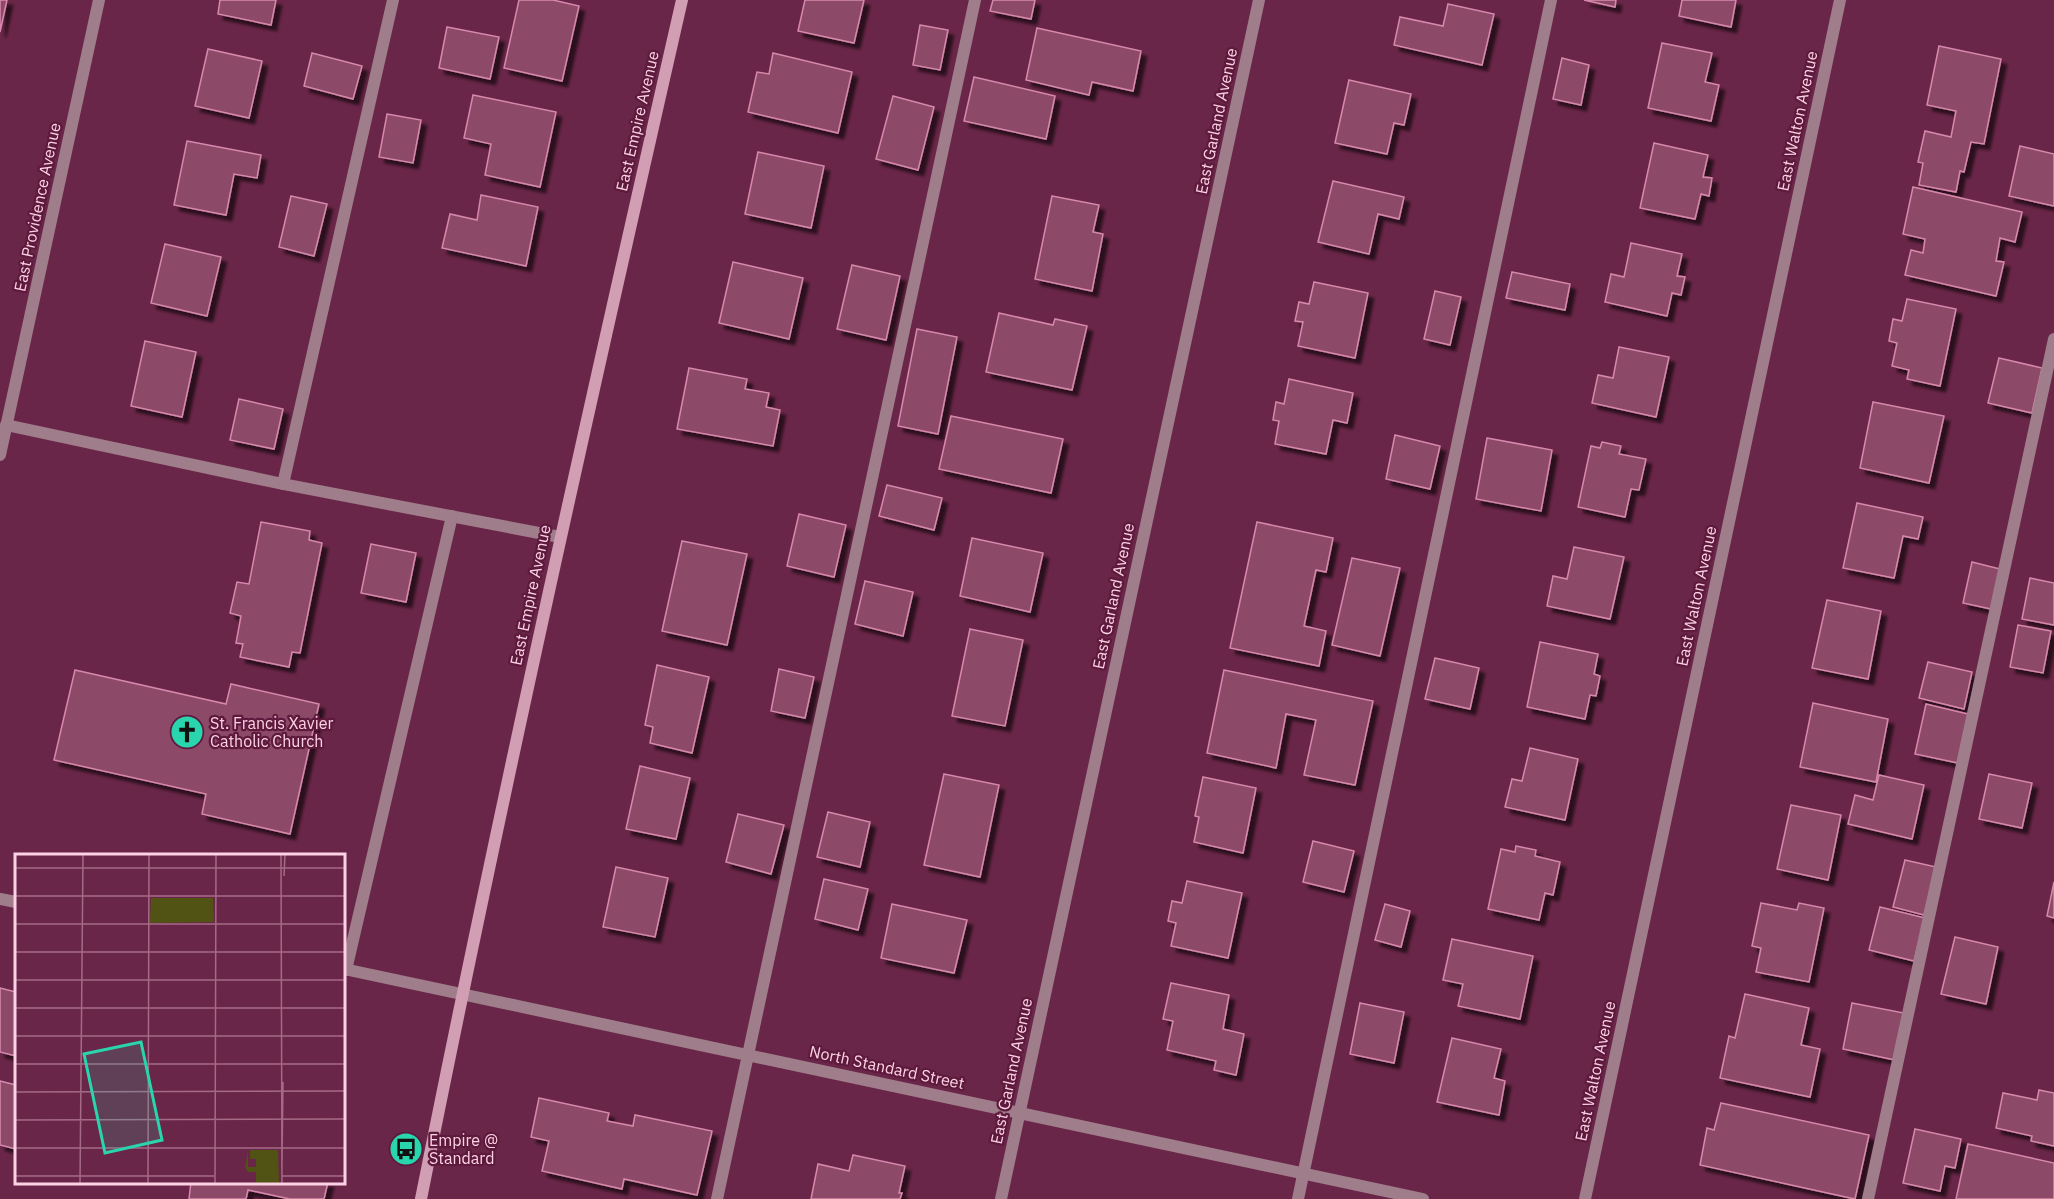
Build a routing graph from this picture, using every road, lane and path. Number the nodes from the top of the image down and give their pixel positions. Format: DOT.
graph roads {
  1 [pos="99,0"];
  2 [pos="393,0"];
  3 [pos="682,0"];
  4 [pos="975,0"];
  5 [pos="1259,0"];
  6 [pos="1551,0"];
  7 [pos="1840,0"];
  8 [pos="2054,339"];
  9 [pos="6,425"];
  10 [pos="0,455"];
  11 [pos="283,484"];
  12 [pos="452,516"];
  13 [pos="560,537"];
  14 [pos="0,899"];
  15 [pos="15,902"];
  16 [pos="345,969"];
  17 [pos="462,993"];
  18 [pos="747,1054"];
  19 [pos="1019,1112"];
  20 [pos="1303,1173"];
  21 [pos="421,1199"];
  22 [pos="717,1199"];
  23 [pos="1001,1199"];
  24 [pos="1298,1199"];
  25 [pos="1422,1199"];
  26 [pos="1585,1199"];
  27 [pos="1868,1199"];
  1 -- 9 [label="street, East Providence Avenue"];
  2 -- 11 [label="street"];
  3 -- 13 [label="street, East Empire Avenue"];
  4 -- 18 [label="street"];
  5 -- 19 [label="street, East Garland Avenue"];
  6 -- 20 [label="street"];
  7 -- 26 [label="street, East Walton Avenue"];
  8 -- 27 [label="street"];
  9 -- 10 [label="street, East Providence Avenue"];
  9 -- 11 [label="street"];
  11 -- 12 [label="street"];
  12 -- 13 [label="street"];
  12 -- 16 [label="street"];
  13 -- 17 [label="street, East Empire Avenue"];
  14 -- 15 [label="street"];
  16 -- 17 [label="street, North Standard Street"];
  17 -- 18 [label="street, North Standard Street"];
  17 -- 21 [label="street, East Empire Avenue"];
  18 -- 19 [label="street, North Standard Street"];
  18 -- 22 [label="street"];
  19 -- 20 [label="street, North Standard Street"];
  19 -- 23 [label="street, East Garland Avenue"];
  20 -- 24 [label="street"];
  20 -- 25 [label="street, North Standard Street"];
}
